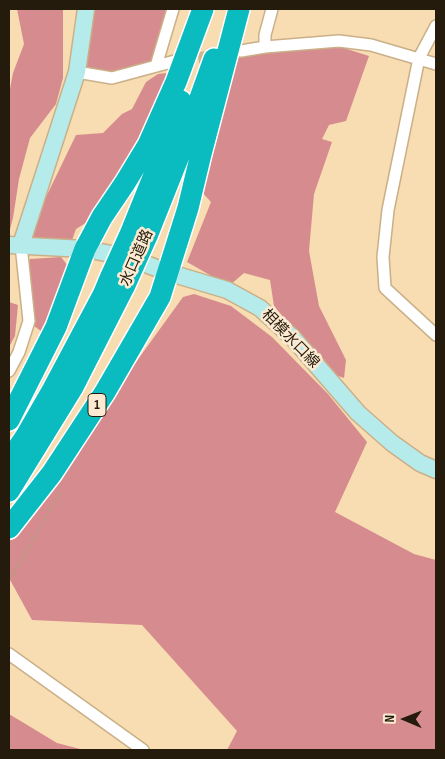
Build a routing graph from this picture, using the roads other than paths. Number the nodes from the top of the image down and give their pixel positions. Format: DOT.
graph roads {
  1 [pos="86,9"];
  2 [pos="173,9"];
  3 [pos="204,9"];
  4 [pos="213,9"];
  5 [pos="231,9"];
  6 [pos="239,9"];
  7 [pos="272,9"];
  8 [pos="436,26"];
  9 [pos="265,47"];
  10 [pos="241,51"];
  11 [pos="419,58"];
  12 [pos="175,61"];
  13 [pos="436,64"];
  14 [pos="156,66"];
  15 [pos="77,72"];
  16 [pos="139,234"];
  17 [pos="15,245"];
  18 [pos="85,249"];
  19 [pos="167,272"];
  20 [pos="118,281"];
  21 [pos="436,335"];
  22 [pos="9,370"];
  23 [pos="9,420"];
  24 [pos="9,461"];
  25 [pos="436,470"];
  26 [pos="9,491"];
  27 [pos="9,528"];
  28 [pos="9,654"];
  29 [pos="144,750"];
  1 -- 15 [label="main road"];
  2 -- 14 [label="street"];
  3 -- 18 [label="highway"];
  4 -- 16 [label="highway, 水口道路 / 1"];
  5 -- 16 [label="highway, 水口道路 / 1"];
  6 -- 19 [label="highway, 1"];
  7 -- 9 [label="street"];
  8 -- 11 [label="street"];
  9 -- 10 [label="street"];
  9 -- 11 [label="street"];
  11 -- 13 [label="street"];
  11 -- 21 [label="street"];
  12 -- 14 [label="street"];
  14 -- 15 [label="street"];
  15 -- 17 [label="main road"];
  16 -- 20 [label="highway, 水口道路 / 1, bridge"];
  17 -- 18 [label="main road, 相模水口線"];
  17 -- 22 [label="street"];
  18 -- 19 [label="main road, 相模水口線"];
  18 -- 23 [label="highway"];
  19 -- 25 [label="main road, 相模水口線"];
  19 -- 27 [label="highway, 1"];
  20 -- 24 [label="highway, 水口道路 / 1"];
  20 -- 26 [label="highway, 水口道路 / 1"];
  28 -- 29 [label="street"];
}
